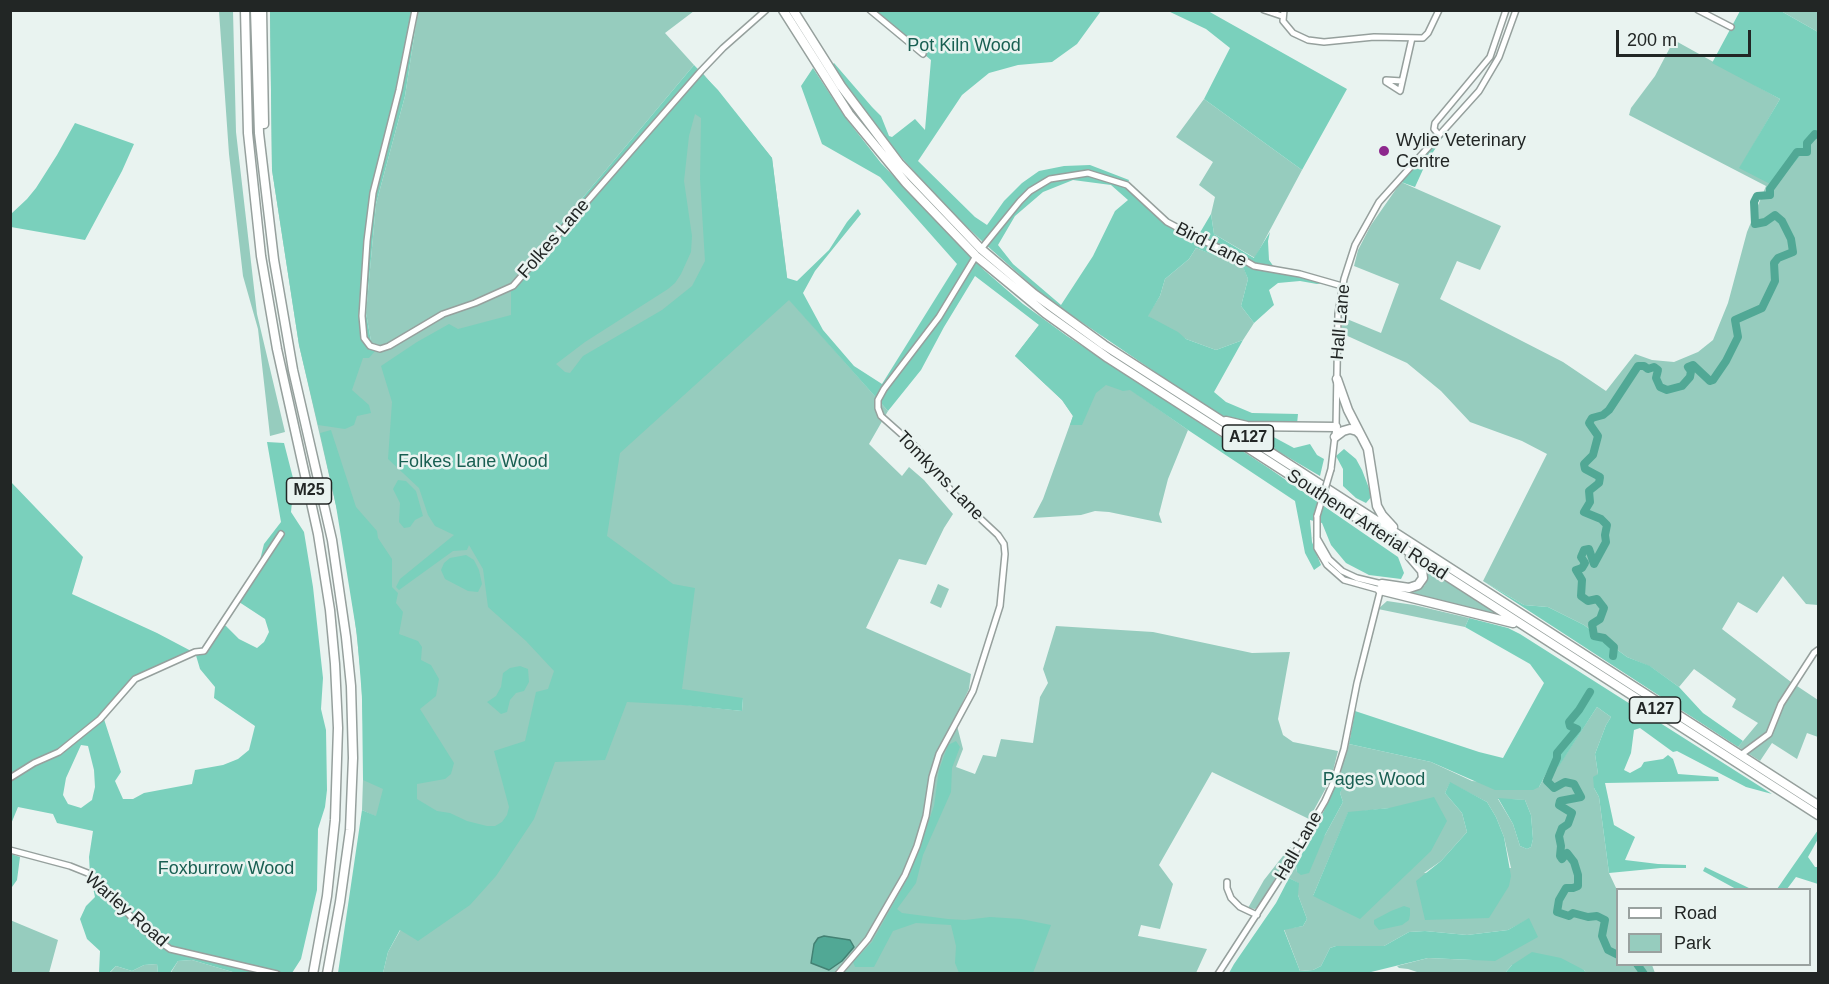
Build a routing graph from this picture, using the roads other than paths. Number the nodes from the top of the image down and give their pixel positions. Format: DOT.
graph roads {
  1 [pos="245,10"];
  2 [pos="255,10"];
  3 [pos="262,10"];
  4 [pos="415,10"];
  5 [pos="766,10"];
  6 [pos="783,10"];
  7 [pos="870,10"];
  8 [pos="1264,10"];
  9 [pos="1438,10"];
  10 [pos="1506,10"];
  11 [pos="1516,10"];
  12 [pos="1698,10"];
  13 [pos="793,11"];
  14 [pos="1283,13"];
  15 [pos="1731,27"];
  16 [pos="1412,38"];
  17 [pos="923,54"];
  18 [pos="1402,81"];
  19 [pos="1439,135"];
  20 [pos="263,172"];
  21 [pos="979,252"];
  22 [pos="1342,286"];
  23 [pos="1337,378"];
  24 [pos="1214,416"];
  25 [pos="1336,427"];
  26 [pos="1335,437"];
  27 [pos="1362,437"];
  28 [pos="1367,524"];
  29 [pos="281,534"];
  30 [pos="1317,538"];
  31 [pos="1414,545"];
  32 [pos="1367,587"];
  33 [pos="1381,587"];
  34 [pos="1377,601"];
  35 [pos="1533,632"];
  36 [pos="1818,650"];
  37 [pos="1742,754"];
  38 [pos="10,778"];
  39 [pos="1818,805"];
  40 [pos="1818,815"];
  41 [pos="10,850"];
  42 [pos="1227,882"];
  43 [pos="1257,915"];
  44 [pos="277,974"];
  45 [pos="313,974"];
  46 [pos="327,974"];
  47 [pos="838,974"];
  48 [pos="1218,974"];
  1 -- 45 [label="highway, M25"];
  2 -- 20 [label="highway, M25"];
  3 -- 20 [label="highway, M25"];
  4 -- 5 [label="street, Folkes Lane"];
  6 -- 21 [label="highway, Southend Arterial Road / A127"];
  7 -- 17 [label="street"];
  8 -- 14 [label="street"];
  9 -- 16 [label="street"];
  10 -- 19 [label="street, Hall Lane"];
  11 -- 19 [label="street, Hall Lane"];
  12 -- 15 [label="street"];
  13 -- 21 [label="highway, Southend Arterial Road / A127"];
  14 -- 16 [label="street"];
  16 -- 18 [label="street"];
  19 -- 22 [label="street, Hall Lane"];
  20 -- 46 [label="highway, M25"];
  21 -- 22 [label="street, Bird Lane"];
  21 -- 24 [label="highway, Southend Arterial Road / A127"];
  21 -- 28 [label="highway, Southend Arterial Road / A127"];
  21 -- 47 [label="street, Tomkyns Lane"];
  22 -- 23 [label="street, Hall Lane"];
  23 -- 25 [label="street, Hall Lane"];
  23 -- 27 [label="highway, A127"];
  24 -- 25 [label="highway, A127"];
  24 -- 31 [label="highway, Southend Arterial Road / A127"];
  25 -- 26 [label="street, Hall Lane"];
  26 -- 27 [label="highway"];
  26 -- 30 [label="street, Hall Lane, bridge"];
  27 -- 31 [label="highway, A127"];
  28 -- 33 [label="highway"];
  28 -- 35 [label="highway, Southend Arterial Road / A127"];
  29 -- 38 [label="street"];
  30 -- 32 [label="street, Hall Lane"];
  30 -- 33 [label="street"];
  31 -- 37 [label="highway, Southend Arterial Road / A127"];
  32 -- 33 [label="street, Hall Lane"];
  32 -- 34 [label="street"];
  33 -- 34 [label="street, Hall Lane"];
  33 -- 35 [label="highway"];
  34 -- 43 [label="street, Hall Lane"];
  35 -- 40 [label="highway, Southend Arterial Road / A127"];
  36 -- 37 [label="street"];
  37 -- 39 [label="highway, Southend Arterial Road / A127"];
  41 -- 44 [label="street, Warley Road"];
  42 -- 43 [label="street"];
  43 -- 48 [label="street, Hall Lane"];
}
